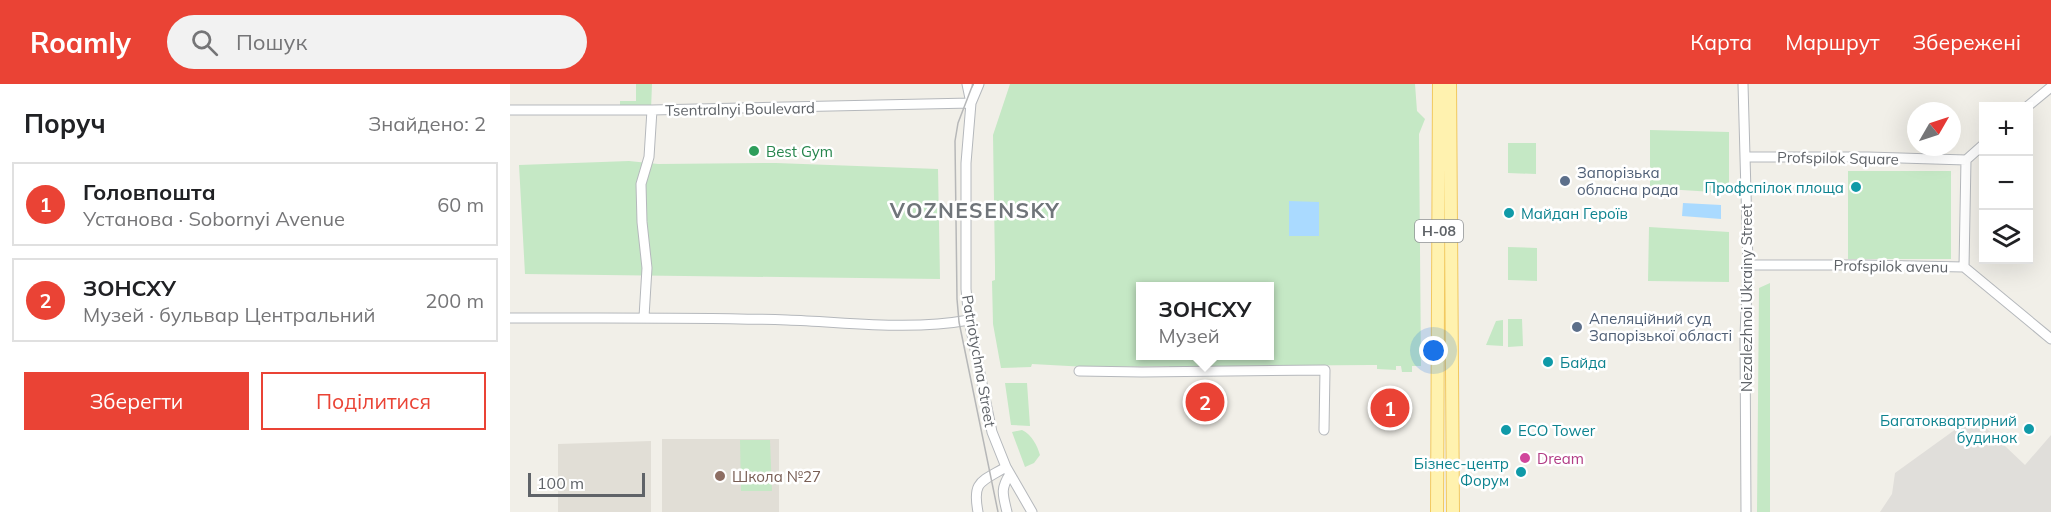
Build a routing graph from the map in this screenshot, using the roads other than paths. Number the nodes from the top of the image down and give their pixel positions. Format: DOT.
graph roads {
  1 [pos="967,84"];
  2 [pos="979,84"];
  3 [pos="1439,84"];
  4 [pos="1450,84"];
  5 [pos="1743,84"];
  6 [pos="2051,87"];
  7 [pos="2033,102"];
  8 [pos="971,103"];
  9 [pos="510,110"];
  10 [pos="652,111"];
  11 [pos="1451,128"];
  12 [pos="1439,148"];
  13 [pos="1979,148"];
  14 [pos="1746,157"];
  15 [pos="1966,160"];
  16 [pos="1748,265"];
  17 [pos="1964,267"];
  18 [pos="644,317"];
  19 [pos="510,318"];
  20 [pos="969,320"];
  21 [pos="2051,339"];
  22 [pos="1079,371"];
  23 [pos="1438,379"];
  24 [pos="1452,380"];
  25 [pos="1324,430"];
  26 [pos="1008,470"];
  27 [pos="978,512"];
  28 [pos="1006,512"];
  29 [pos="1032,512"];
  30 [pos="1437,512"];
  31 [pos="1453,512"];
  32 [pos="1746,512"];
  1 -- 8 [label="street, Patriotychna Street"];
  2 -- 8 [label="street"];
  3 -- 12 [label="main road, Н-08"];
  4 -- 11 [label="main road, Н-08"];
  5 -- 14 [label="street, Nezalezhnoi Ukrainy Street"];
  6 -- 7 [label="street"];
  8 -- 10 [label="street, Tsentralnyi Boulevard"];
  8 -- 20 [label="street, Patriotychna Street"];
  9 -- 10 [label="street, Tsentralnyi Boulevard"];
  10 -- 18 [label="street"];
  11 -- 12 [label="main road"];
  11 -- 24 [label="main road, Н-08"];
  12 -- 23 [label="main road, Н-08"];
  13 -- 15 [label="street"];
  14 -- 15 [label="street, Profspilok Square"];
  14 -- 16 [label="street, Nezalezhnoi Ukrainy Street"];
  15 -- 17 [label="street, Profspilok avenu"];
  16 -- 17 [label="street, Profspilok avenu"];
  16 -- 32 [label="street, Nezalezhnoi Ukrainy Street"];
  17 -- 21 [label="street"];
  18 -- 19 [label="street"];
  18 -- 20 [label="street"];
  20 -- 26 [label="street, Patriotychna Street"];
  22 -- 25 [label="street"];
  23 -- 24 [label="main road"];
  23 -- 30 [label="main road, Н-08"];
  24 -- 31 [label="main road, Н-08"];
  26 -- 27 [label="street"];
  26 -- 28 [label="street"];
  26 -- 29 [label="street, Patriotychna Street"];
}
